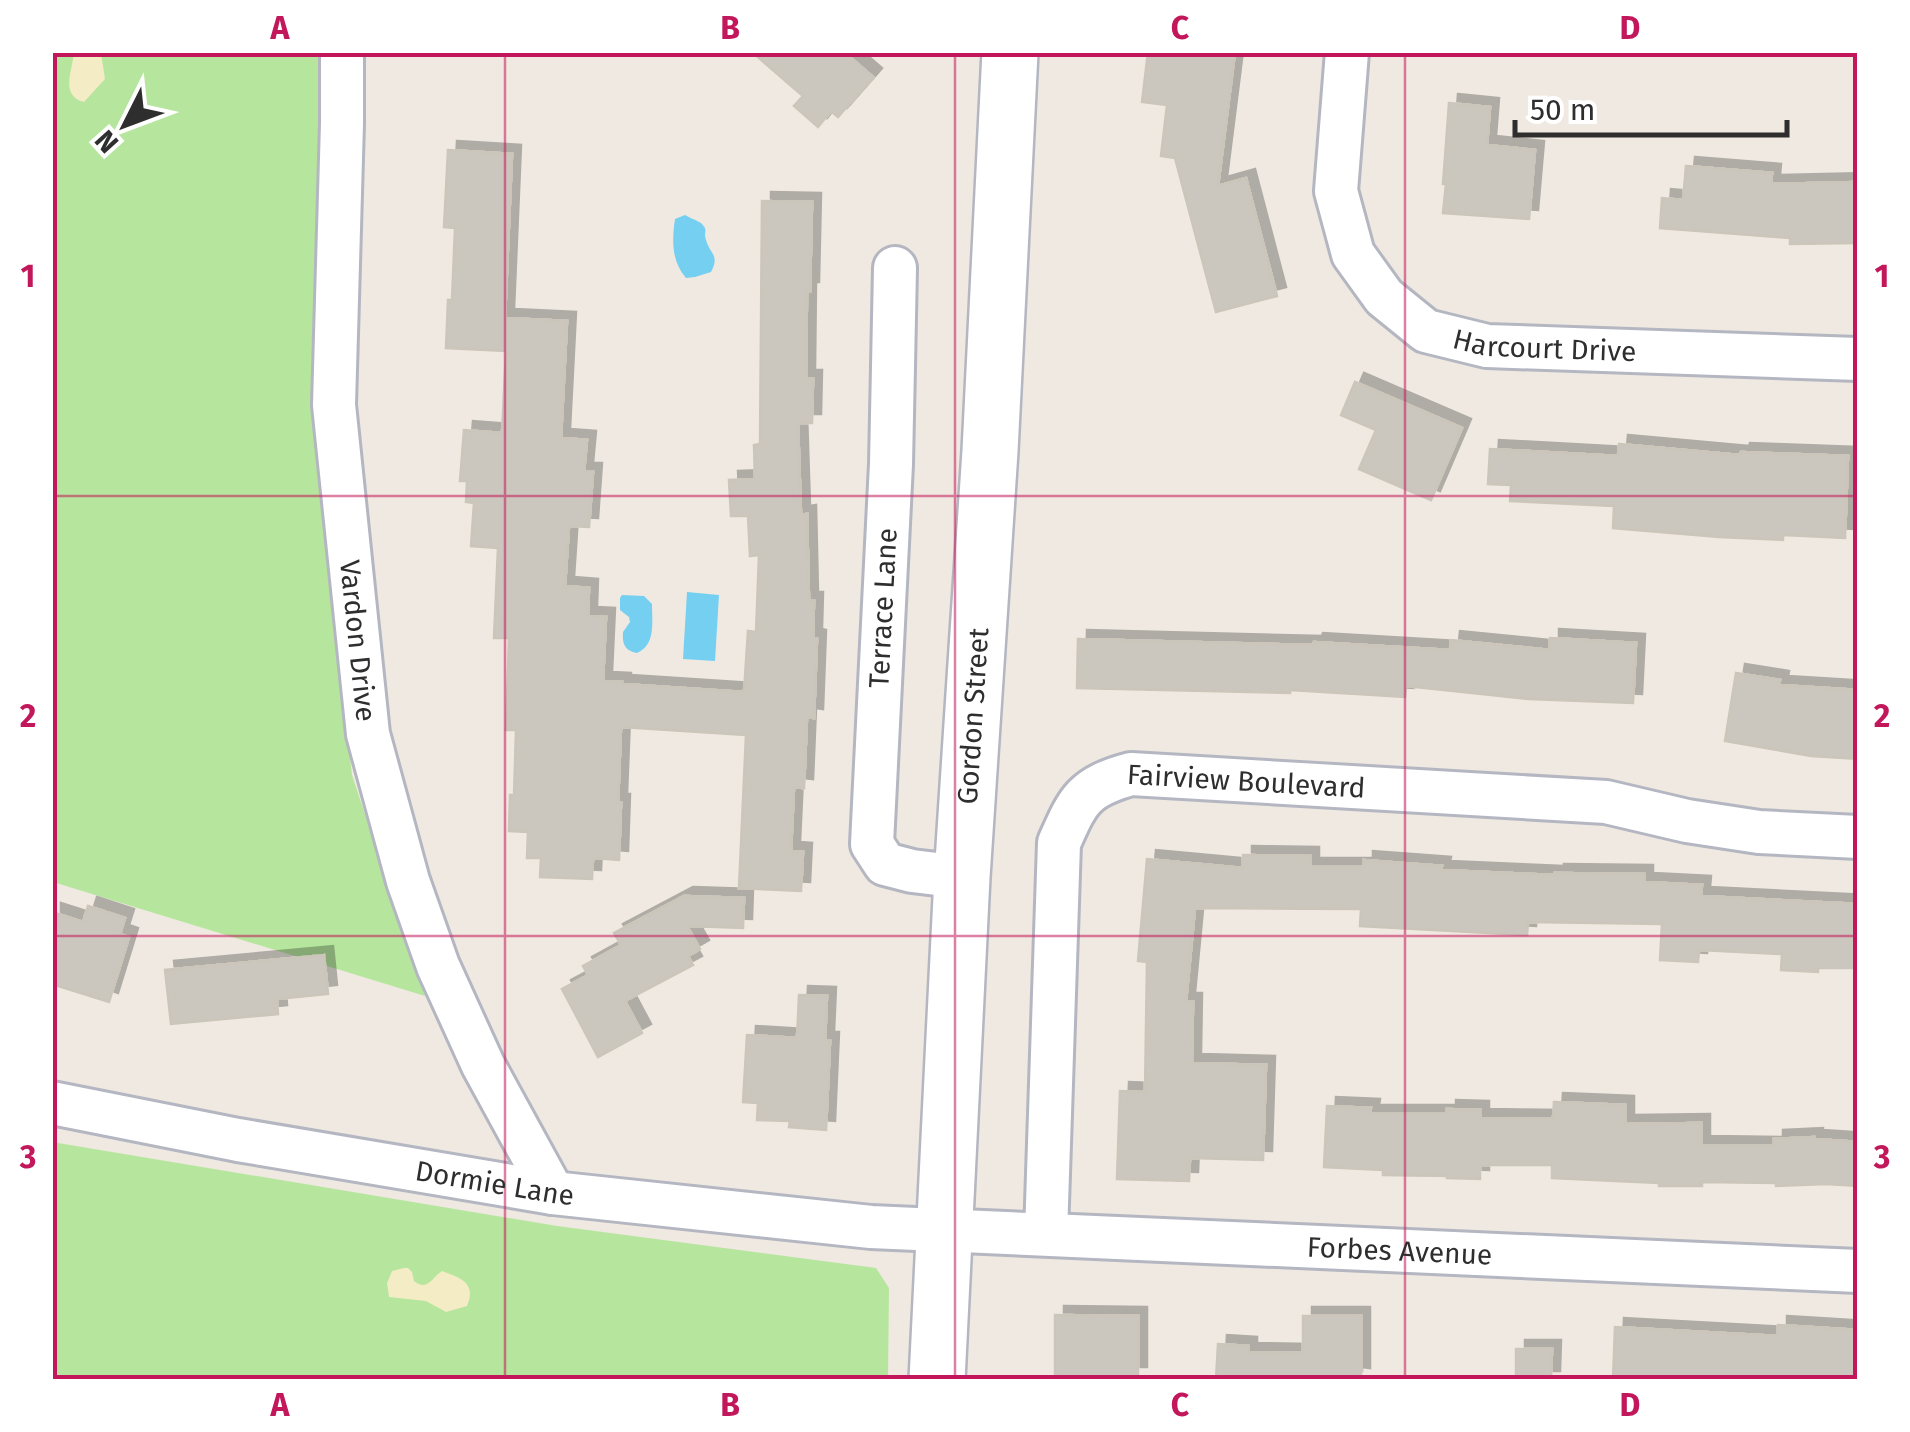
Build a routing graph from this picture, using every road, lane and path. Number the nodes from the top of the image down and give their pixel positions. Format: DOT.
graph roads {
  1 [pos="342,52"];
  2 [pos="1010,52"];
  3 [pos="1346,52"];
  4 [pos="895,268"];
  5 [pos="1858,359"];
  6 [pos="1858,838"];
  7 [pos="962,877"];
  8 [pos="52,1103"];
  9 [pos="554,1192"];
  10 [pos="943,1230"];
  11 [pos="1046,1234"];
  12 [pos="1858,1271"];
  13 [pos="937,1380"];
  1 -- 9 [label="street, Vardon Drive"];
  2 -- 7 [label="main road, Gordon Street"];
  3 -- 5 [label="street, Harcourt Drive"];
  4 -- 7 [label="street, Terrace Lane"];
  6 -- 11 [label="street, Fairview Boulevard"];
  7 -- 10 [label="main road, Gordon Street"];
  8 -- 9 [label="street, Dormie Lane"];
  9 -- 10 [label="street, Dormie Lane"];
  10 -- 11 [label="street, Forbes Avenue"];
  10 -- 13 [label="main road, Gordon Street"];
  11 -- 12 [label="street, Forbes Avenue"];
}
